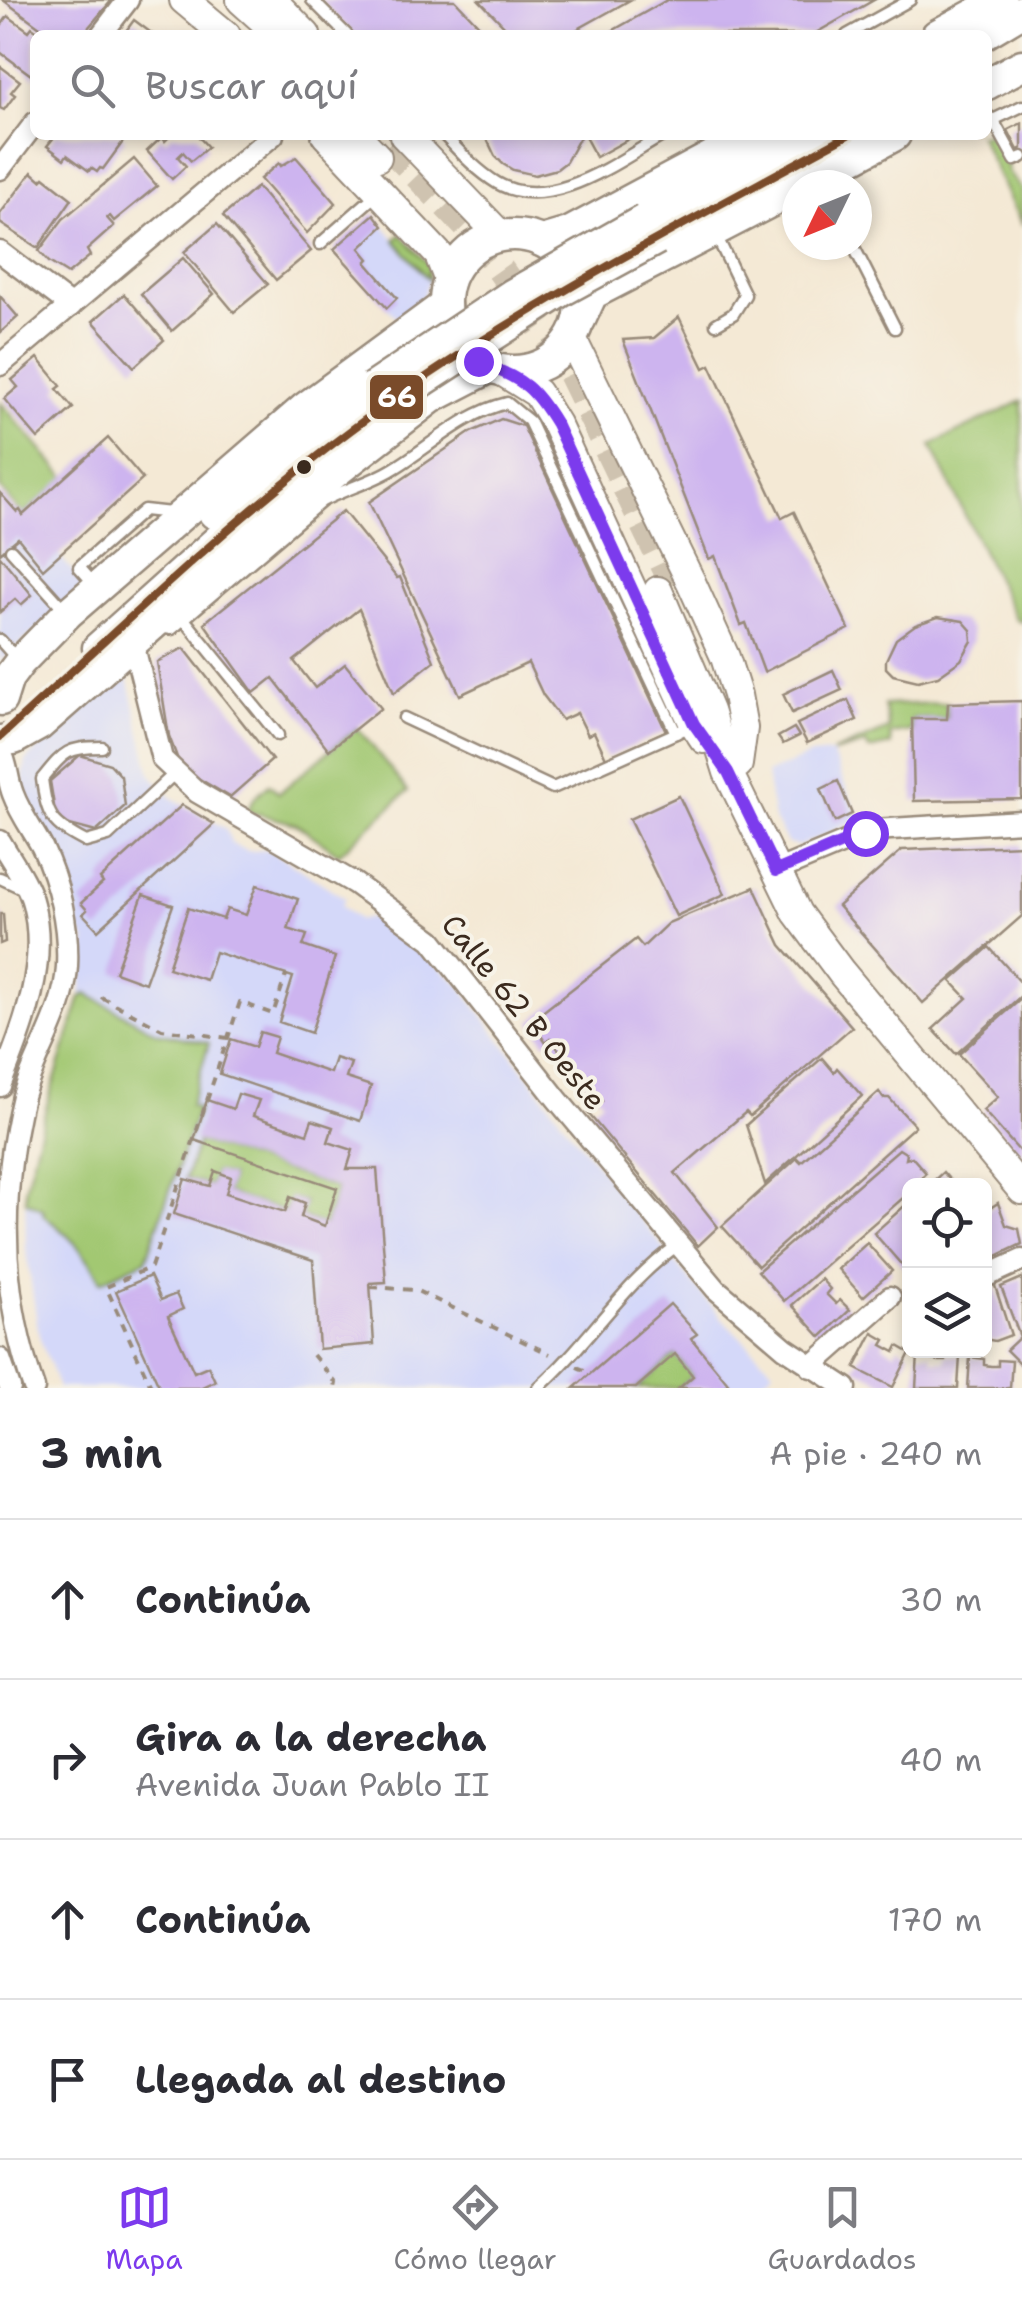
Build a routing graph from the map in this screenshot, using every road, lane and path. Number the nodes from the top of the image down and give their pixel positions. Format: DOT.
graph roads {
  1 [pos="128,0"];
  2 [pos="184,0"];
  3 [pos="219,0"];
  4 [pos="240,0"];
  5 [pos="272,0"];
  6 [pos="312,0"];
  7 [pos="910,0"];
  8 [pos="1001,0"];
  9 [pos="1022,11"];
  10 [pos="106,30"];
  11 [pos="220,30"];
  12 [pos="252,30"];
  13 [pos="274,30"];
  14 [pos="301,30"];
  15 [pos="343,30"];
  16 [pos="856,30"];
  17 [pos="946,30"];
  18 [pos="990,30"];
  19 [pos="1022,43"];
  20 [pos="992,58"];
  21 [pos="1022,66"];
  22 [pos="992,81"];
  23 [pos="1022,106"];
  24 [pos="992,117"];
  25 [pos="992,121"];
  26 [pos="30,130"];
  27 [pos="268,140"];
  28 [pos="331,140"];
  29 [pos="449,140"];
  30 [pos="655,140"];
  31 [pos="747,140"];
  32 [pos="794,140"];
  33 [pos="837,140"];
  34 [pos="889,140"];
  35 [pos="387,143"];
  36 [pos="1022,157"];
  37 [pos="0,169"];
  38 [pos="845,170"];
  39 [pos="379,192"];
  40 [pos="782,196"];
  41 [pos="654,227"];
  42 [pos="714,232"];
  43 [pos="501,236"];
  44 [pos="542,241"];
  45 [pos="320,244"];
  46 [pos="0,252"];
  47 [pos="861,260"];
  48 [pos="447,293"];
  49 [pos="72,306"];
  50 [pos="716,324"];
  51 [pos="895,328"];
  52 [pos="576,329"];
  53 [pos="0,366"];
  54 [pos="496,368"];
  55 [pos="379,396"];
  56 [pos="11,550"];
  57 [pos="665,588"];
  58 [pos="68,613"];
  59 [pos="184,619"];
  60 [pos="143,635"];
  61 [pos="10,651"];
  62 [pos="0,701"];
  63 [pos="404,718"];
  64 [pos="685,729"];
  65 [pos="278,735"];
  66 [pos="0,739"];
  67 [pos="102,747"];
  68 [pos="0,750"];
  69 [pos="733,768"];
  70 [pos="174,774"];
  71 [pos="1022,821"];
  72 [pos="0,841"];
  73 [pos="776,871"];
  74 [pos="0,878"];
  75 [pos="27,890"];
  76 [pos="286,975"];
  77 [pos="101,997"];
  78 [pos="228,1038"];
  79 [pos="0,1086"];
  80 [pos="0,1094"];
  81 [pos="23,1096"];
  82 [pos="1022,1190"];
  83 [pos="678,1245"];
  84 [pos="1022,1260"];
  85 [pos="992,1273"];
  86 [pos="371,1286"];
  87 [pos="890,1297"];
  88 [pos="313,1355"];
  89 [pos="0,1359"];
  90 [pos="568,1362"];
  91 [pos="811,1367"];
  92 [pos="591,1373"];
  93 [pos="10,1388"];
  94 [pos="34,1388"];
  95 [pos="152,1388"];
  96 [pos="335,1388"];
  97 [pos="538,1388"];
  98 [pos="846,1388"];
  1 -- 10 [label="street"];
  2 -- 11 [label="main road"];
  3 -- 12 [label="main road"];
  4 -- 13 [label="main road"];
  5 -- 14 [label="main road"];
  6 -- 15 [label="lane"];
  7 -- 16 [label="lane"];
  8 -- 17 [label="main road"];
  9 -- 18 [label="main road"];
  19 -- 20 [label="main road"];
  21 -- 22 [label="main road"];
  23 -- 24 [label="lane"];
  25 -- 36 [label="lane"];
  26 -- 37 [label="street"];
  27 -- 49 [label="street"];
  28 -- 39 [label="main road"];
  29 -- 30 [label="lane"];
  31 -- 41 [label="main road"];
  32 -- 41 [label="main road"];
  33 -- 41 [label="main road"];
  34 -- 38 [label="main road"];
  35 -- 43 [label="main road"];
  39 -- 45 [label="lane"];
  39 -- 48 [label="main road"];
  40 -- 42 [label="main road"];
  41 -- 42 [label="main road"];
  41 -- 44 [label="main road"];
  41 -- 52 [label="main road"];
  41 -- 55 [label="main road, bridge"];
  42 -- 50 [label="lane"];
  43 -- 44 [label="main road"];
  43 -- 48 [label="main road"];
  44 -- 52 [label="main road"];
  46 -- 49 [label="street"];
  47 -- 51 [label="lane"];
  48 -- 54 [label="main road"];
  48 -- 55 [label="main road"];
  49 -- 53 [label="street"];
  52 -- 54 [label="main road"];
  52 -- 69 [label="main road"];
  54 -- 55 [label="main road"];
  54 -- 64 [label="main road"];
  55 -- 58 [label="main road"];
  55 -- 60 [label="main road"];
  55 -- 62 [label="main road"];
  55 -- 66 [label="main road"];
  56 -- 58 [label="lane"];
  57 -- 69 [label="main road"];
  58 -- 61 [label="main road"];
  59 -- 60 [label="lane"];
  59 -- 64 [label="lane"];
  59 -- 65 [label="lane"];
  60 -- 66 [label="main road"];
  60 -- 70 [label="street"];
  61 -- 62 [label="main road"];
  63 -- 64 [label="lane"];
  64 -- 69 [label="main road"];
  67 -- 70 [label="lane"];
  68 -- 81 [label="street"];
  69 -- 73 [label="main road"];
  70 -- 83 [label="street, Calle 62 B Oeste"];
  71 -- 73 [label="street"];
  72 -- 75 [label="street"];
  73 -- 82 [label="main road"];
  74 -- 75 [label="lane"];
  75 -- 79 [label="street"];
  76 -- 78 [label="path"];
  77 -- 78 [label="path"];
  78 -- 95 [label="path"];
  80 -- 81 [label="street"];
  81 -- 94 [label="street"];
  83 -- 90 [label="lane"];
  83 -- 91 [label="street, Calle 62 B Oeste"];
  84 -- 85 [label="street"];
  86 -- 90 [label="path"];
  87 -- 91 [label="street"];
  88 -- 96 [label="path"];
  89 -- 93 [label="street"];
  90 -- 92 [label="path"];
  90 -- 97 [label="lane"];
  91 -- 98 [label="street, Calle 62 B Oeste"];
}
